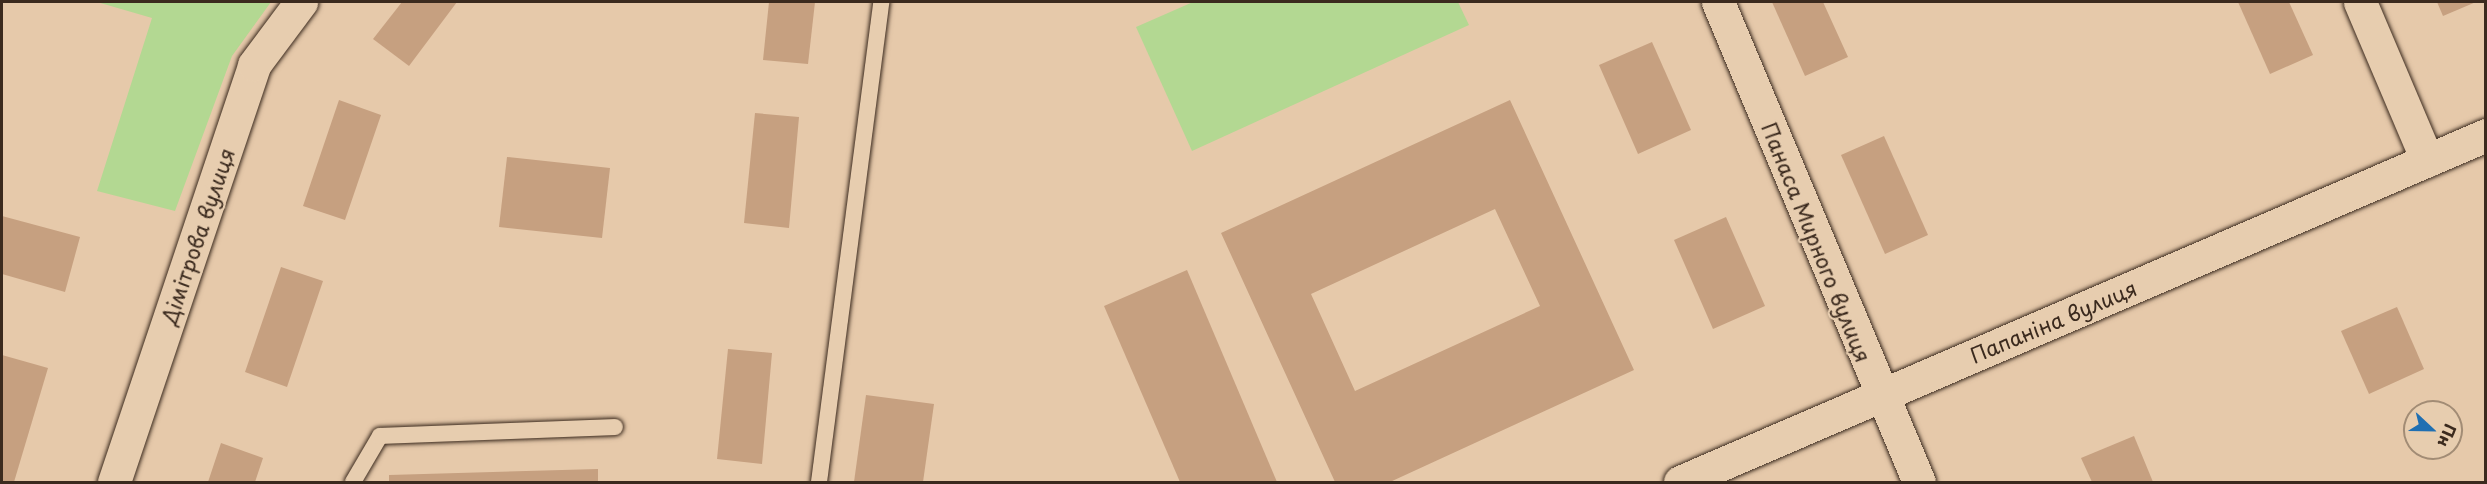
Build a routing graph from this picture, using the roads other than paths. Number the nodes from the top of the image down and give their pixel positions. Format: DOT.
graph roads {
  1 [pos="301,2"];
  2 [pos="881,2"];
  3 [pos="1718,2"];
  4 [pos="2360,2"];
  5 [pos="2486,135"];
  6 [pos="2427,160"];
  7 [pos="1881,396"];
  8 [pos="615,427"];
  9 [pos="114,483"];
  10 [pos="353,483"];
  11 [pos="819,483"];
  12 [pos="1680,483"];
  13 [pos="1918,483"];
  1 -- 9 [label="street, Дімітрова вулиця"];
  2 -- 11 [label="lane"];
  3 -- 7 [label="street, Панаса Мирного вулиця"];
  4 -- 6 [label="street"];
  5 -- 6 [label="street, Папаніна вулиця"];
  6 -- 7 [label="street, Папаніна вулиця"];
  7 -- 12 [label="street, Папаніна вулиця"];
  7 -- 13 [label="street, Панаса Мирного вулиця"];
  8 -- 10 [label="lane"];
}
